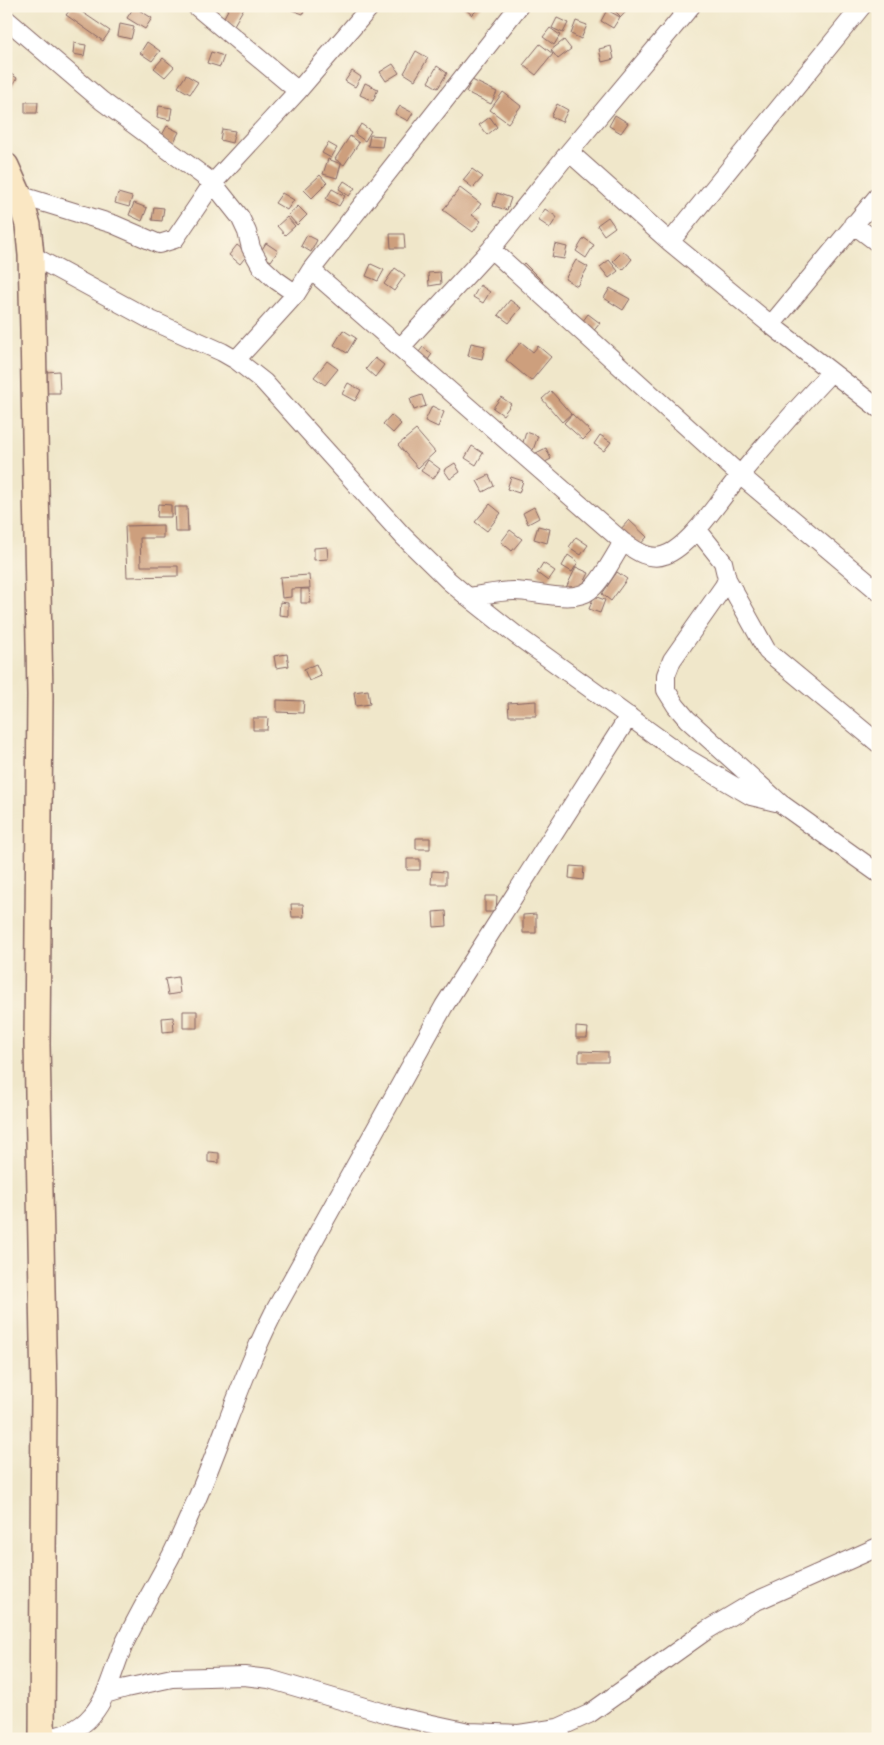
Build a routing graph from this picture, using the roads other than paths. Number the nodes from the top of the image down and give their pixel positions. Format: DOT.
graph roads {
  1 [pos="196,6"];
  2 [pos="371,6"];
  3 [pos="519,6"];
  4 [pos="691,6"];
  5 [pos="862,6"];
  6 [pos="6,19"];
  7 [pos="298,91"];
  8 [pos="569,152"];
  9 [pos="6,166"];
  10 [pos="213,182"];
  11 [pos="19,195"];
  12 [pos="878,196"];
  13 [pos="854,224"];
  14 [pos="670,242"];
  15 [pos="878,243"];
  16 [pos="491,249"];
  17 [pos="31,255"];
  18 [pos="311,270"];
  19 [pos="296,294"];
  20 [pos="771,325"];
  21 [pos="401,347"];
  22 [pos="236,360"];
  23 [pos="831,372"];
  24 [pos="878,408"];
  25 [pos="740,474"];
  26 [pos="697,529"];
  27 [pos="624,542"];
  28 [pos="727,579"];
  29 [pos="878,591"];
  30 [pos="468,597"];
  31 [pos="629,716"];
  32 [pos="878,743"];
  33 [pos="780,803"];
  34 [pos="878,873"];
  35 [pos="878,1547"];
  36 [pos="105,1694"];
  37 [pos="42,1739"];
  1 -- 7 [label="street"];
  2 -- 7 [label="street"];
  3 -- 18 [label="street"];
  4 -- 8 [label="street"];
  5 -- 14 [label="street"];
  6 -- 10 [label="street"];
  7 -- 10 [label="street"];
  8 -- 14 [label="street"];
  8 -- 16 [label="street"];
  9 -- 11 [label="main road"];
  10 -- 11 [label="street"];
  10 -- 19 [label="street"];
  11 -- 17 [label="main road"];
  12 -- 13 [label="street"];
  13 -- 15 [label="street"];
  13 -- 20 [label="street"];
  14 -- 20 [label="street"];
  16 -- 21 [label="street"];
  16 -- 25 [label="street"];
  17 -- 22 [label="street"];
  17 -- 37 [label="main road"];
  18 -- 19 [label="street"];
  18 -- 21 [label="street"];
  19 -- 22 [label="street"];
  20 -- 23 [label="street"];
  21 -- 27 [label="street"];
  22 -- 30 [label="street"];
  23 -- 24 [label="street"];
  23 -- 25 [label="street"];
  25 -- 26 [label="street"];
  25 -- 29 [label="street"];
  26 -- 27 [label="street"];
  26 -- 28 [label="street"];
  27 -- 30 [label="street"];
  28 -- 32 [label="street"];
  28 -- 33 [label="street"];
  30 -- 31 [label="street"];
  31 -- 33 [label="street"];
  31 -- 36 [label="street"];
  33 -- 34 [label="street"];
  35 -- 36 [label="street"];
  36 -- 37 [label="street"];
}
